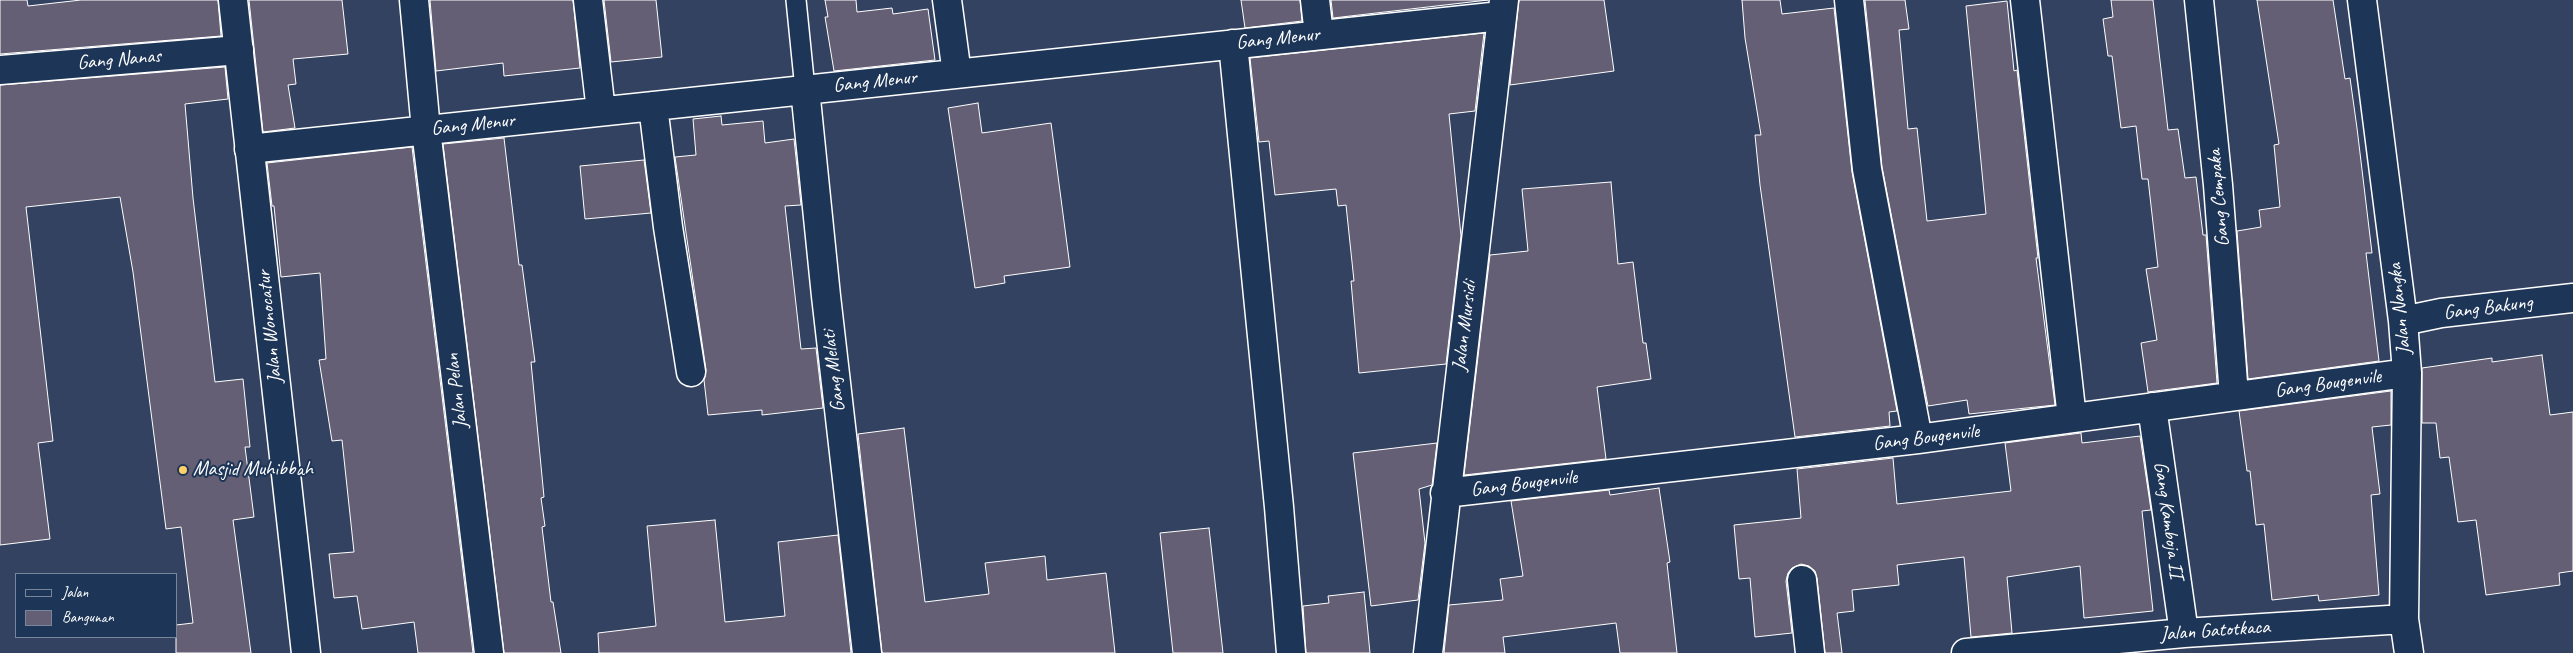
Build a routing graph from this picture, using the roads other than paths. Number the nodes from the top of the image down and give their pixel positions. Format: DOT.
graph roads {
  1 [pos="233,0"];
  2 [pos="414,0"];
  3 [pos="588,0"];
  4 [pos="796,0"];
  5 [pos="948,0"];
  6 [pos="1315,0"];
  7 [pos="1849,0"];
  8 [pos="2026,0"];
  9 [pos="2200,0"];
  10 [pos="2362,0"];
  11 [pos="1502,8"];
  12 [pos="1319,35"];
  13 [pos="1234,44"];
  14 [pos="239,50"];
  15 [pos="0,70"];
  16 [pos="957,74"];
  17 [pos="806,89"];
  18 [pos="654,106"];
  19 [pos="601,111"];
  20 [pos="426,130"];
  21 [pos="250,149"];
  22 [pos="2573,298"];
  23 [pos="2403,321"];
  24 [pos="691,372"];
  25 [pos="2407,372"];
  26 [pos="2234,396"];
  27 [pos="2152,407"];
  28 [pos="2072,418"];
  29 [pos="1918,439"];
  30 [pos="1445,493"];
  31 [pos="1802,580"];
  32 [pos="2404,619"];
  33 [pos="2184,633"];
  34 [pos="306,653"];
  35 [pos="489,653"];
  36 [pos="867,653"];
  37 [pos="1291,653"];
  38 [pos="1428,653"];
  39 [pos="1810,653"];
  40 [pos="1966,653"];
  41 [pos="2409,653"];
  1 -- 14 [label="street, Jalan Wonocatur"];
  2 -- 20 [label="street, Jalan Pelan"];
  3 -- 19 [label="street"];
  4 -- 17 [label="lane"];
  5 -- 16 [label="street"];
  6 -- 12 [label="street"];
  7 -- 29 [label="street"];
  8 -- 28 [label="street"];
  9 -- 26 [label="street, Gang Cempaka"];
  10 -- 23 [label="street, Jalan Nangka"];
  11 -- 12 [label="street, Gang Menur"];
  11 -- 30 [label="street, Jalan Mursidi"];
  12 -- 13 [label="street, Gang Menur"];
  13 -- 16 [label="street, Gang Menur"];
  13 -- 37 [label="street"];
  14 -- 15 [label="street, Gang Nanas"];
  14 -- 21 [label="street, Jalan Wonocatur"];
  16 -- 17 [label="street, Gang Menur"];
  17 -- 18 [label="street, Gang Menur"];
  17 -- 36 [label="street, Gang Melati"];
  18 -- 19 [label="street, Gang Menur"];
  18 -- 24 [label="street"];
  19 -- 20 [label="street, Gang Menur"];
  20 -- 21 [label="street, Gang Menur"];
  20 -- 35 [label="street, Jalan Pelan"];
  21 -- 34 [label="street, Jalan Wonocatur"];
  22 -- 23 [label="street, Gang Bakung"];
  23 -- 25 [label="street, Jalan Nangka"];
  25 -- 26 [label="street, Gang Bougenvile"];
  25 -- 32 [label="street, Jalan Nangka"];
  26 -- 27 [label="street, Gang Bougenvile"];
  27 -- 28 [label="street, Gang Bougenvile"];
  27 -- 33 [label="street, Gang Kamboja II"];
  28 -- 29 [label="street, Gang Bougenvile"];
  29 -- 30 [label="street, Gang Bougenvile"];
  30 -- 38 [label="street, Jalan Mursidi"];
  31 -- 39 [label="street"];
  32 -- 33 [label="street, Jalan Gatotkaca"];
  32 -- 41 [label="street, Jalan Nangka"];
  33 -- 40 [label="street, Jalan Gatotkaca"];
}
